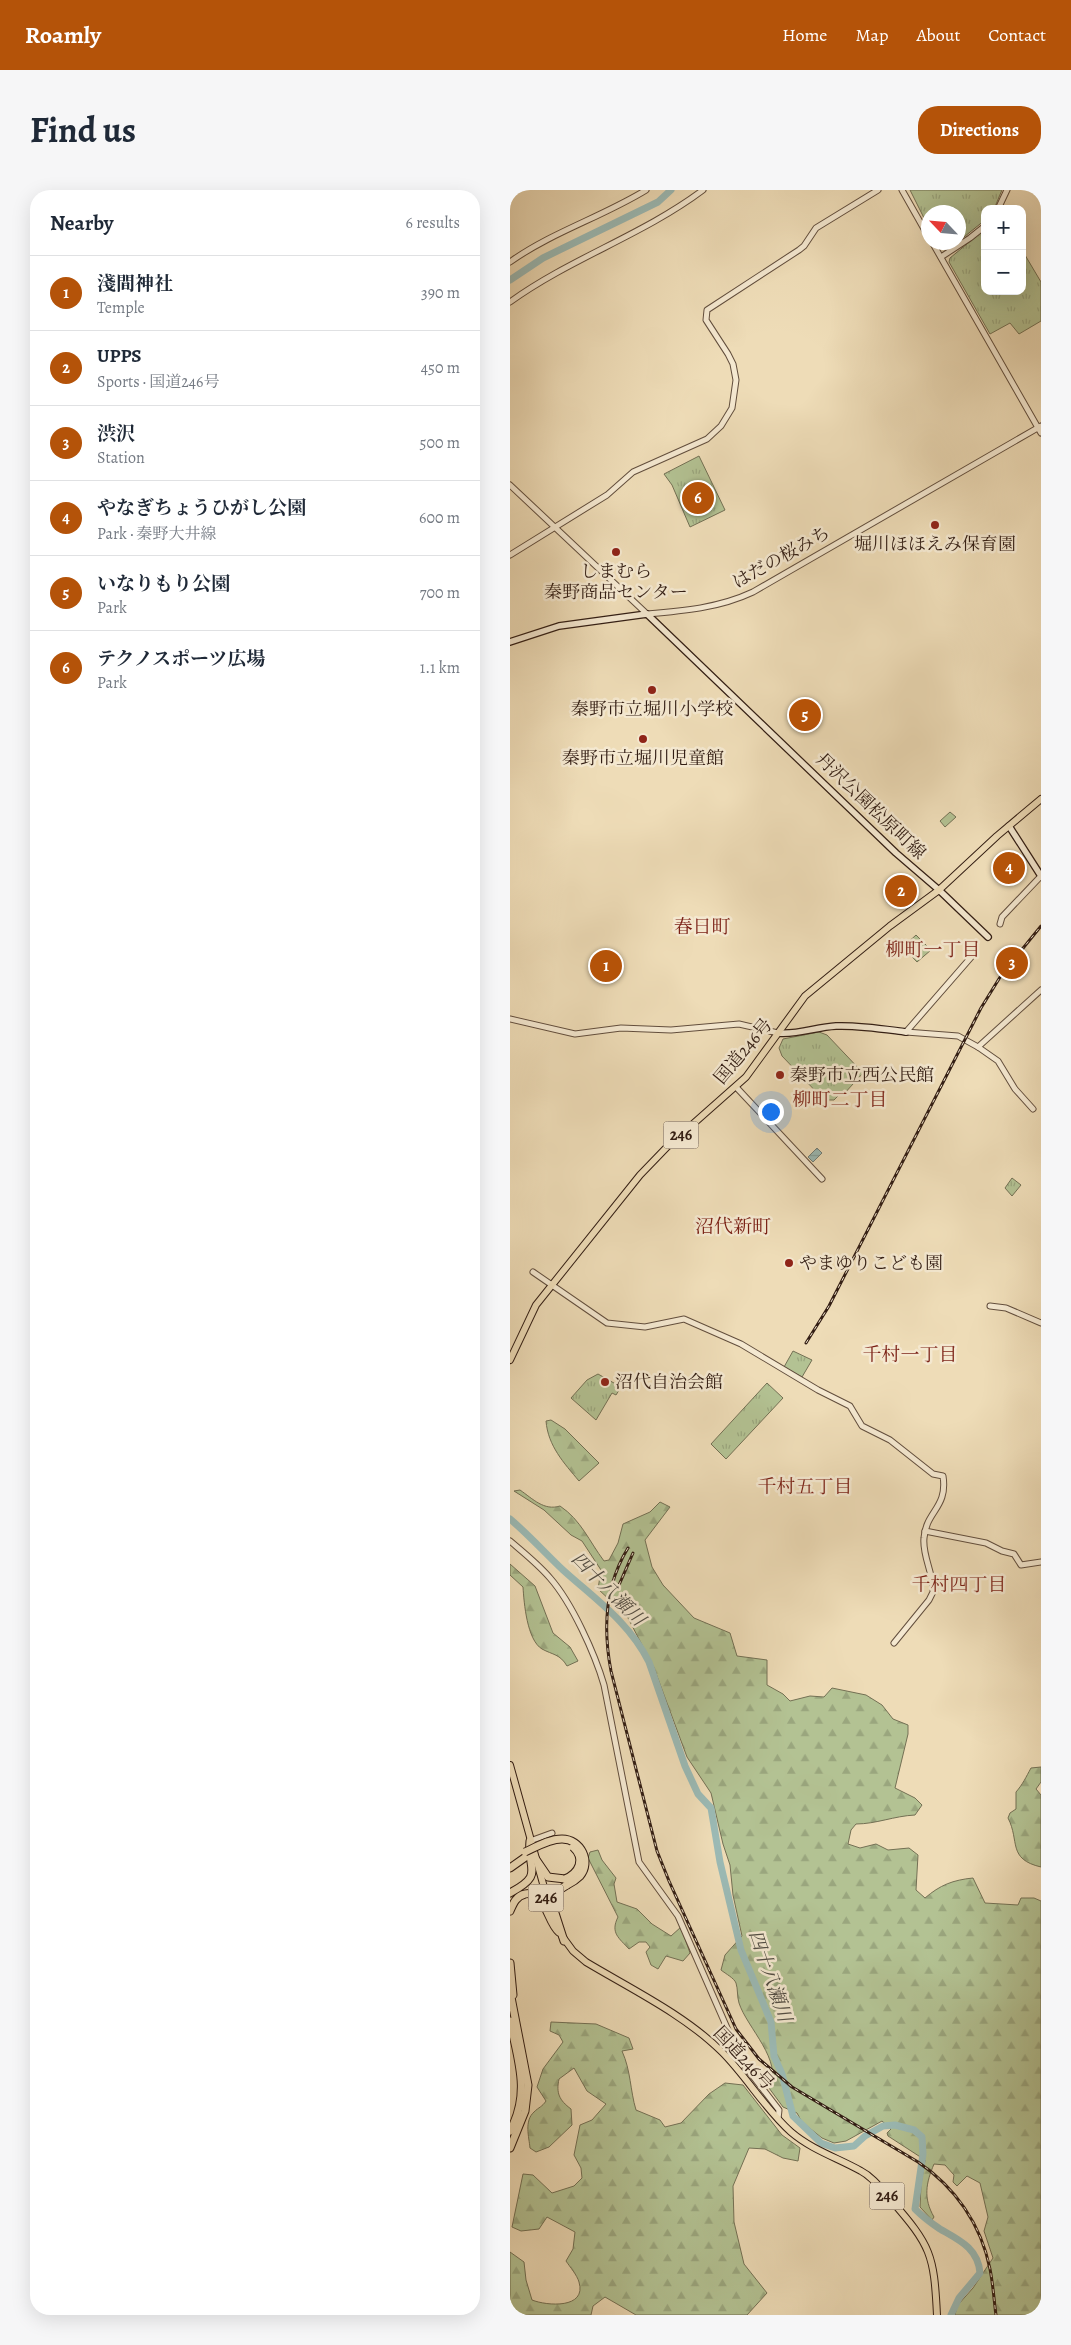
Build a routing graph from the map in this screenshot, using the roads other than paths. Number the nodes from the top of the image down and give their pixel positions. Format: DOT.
graph roads {
  1 [pos="646,190"];
  2 [pos="703,190"];
  3 [pos="878,190"];
  4 [pos="902,190"];
  5 [pos="1007,190"];
  6 [pos="1000,205"];
  7 [pos="921,224"];
  8 [pos="981,229"];
  9 [pos="937,250"];
  10 [pos="941,257"];
  11 [pos="510,262"];
  12 [pos="510,302"];
  13 [pos="1040,429"];
  14 [pos="510,485"];
  15 [pos="554,527"];
  16 [pos="510,555"];
  17 [pos="647,614"];
  18 [pos="510,642"];
  19 [pos="1041,799"];
  20 [pos="1009,826"];
  21 [pos="1041,876"];
  22 [pos="939,890"];
  23 [pos="1000,924"];
  24 [pos="988,937"];
  25 [pos="972,955"];
  26 [pos="1040,990"];
  27 [pos="510,1019"];
  28 [pos="906,1032"];
  29 [pos="778,1033"];
  30 [pos="978,1046"];
  31 [pos="736,1087"];
  32 [pos="1033,1109"];
  33 [pos="822,1179"];
  34 [pos="533,1272"];
  35 [pos="552,1285"];
  36 [pos="990,1306"];
  37 [pos="1041,1323"];
  38 [pos="510,1360"];
  39 [pos="925,1531"];
  40 [pos="510,1541"];
  41 [pos="1041,1562"];
  42 [pos="894,1643"];
  43 [pos="510,1767"];
  44 [pos="552,1834"];
  45 [pos="530,1841"];
  46 [pos="526,1854"];
  47 [pos="535,1858"];
  48 [pos="510,1862"];
  49 [pos="510,1868"];
  50 [pos="566,1882"];
  51 [pos="510,1893"];
  52 [pos="510,1911"];
  53 [pos="559,1932"];
  54 [pos="564,1941"];
  55 [pos="510,1963"];
  56 [pos="510,1992"];
  57 [pos="512,2019"];
  58 [pos="778,2119"];
  59 [pos="510,2131"];
  60 [pos="510,2148"];
  61 [pos="937,2315"];
  1 -- 11 [label="street"];
  2 -- 12 [label="street"];
  3 -- 15 [label="street"];
  4 -- 7 [label="street"];
  5 -- 6 [label="street"];
  8 -- 10 [label="street"];
  9 -- 10 [label="street"];
  10 -- 13 [label="street"];
  13 -- 17 [label="street, はだの桜みち"];
  14 -- 15 [label="street"];
  15 -- 16 [label="street"];
  15 -- 17 [label="street"];
  17 -- 18 [label="main road, はだの桜みち"];
  17 -- 22 [label="main road, 丹沢公園松原町線"];
  19 -- 20 [label="highway, 国道246号 / 246"];
  20 -- 21 [label="main road"];
  20 -- 22 [label="highway, 国道246号 / 246"];
  21 -- 23 [label="street"];
  22 -- 24 [label="main road, 丹沢公園松原町線"];
  22 -- 29 [label="highway, 国道246号 / 246"];
  25 -- 28 [label="street"];
  26 -- 30 [label="street"];
  27 -- 29 [label="street"];
  28 -- 29 [label="main road"];
  28 -- 30 [label="street"];
  29 -- 31 [label="highway, 国道246号 / 246"];
  30 -- 32 [label="street"];
  31 -- 33 [label="street"];
  31 -- 35 [label="highway, 国道246号 / 246"];
  34 -- 35 [label="street"];
  35 -- 38 [label="highway, 国道246号 / 246"];
  35 -- 39 [label="street"];
  36 -- 37 [label="street"];
  39 -- 41 [label="street"];
  39 -- 42 [label="street"];
  40 -- 58 [label="street"];
  43 -- 45 [label="highway, 国道246号 / 246"];
  44 -- 45 [label="street"];
  45 -- 47 [label="highway, 国道246号 / 246"];
  45 -- 51 [label="highway"];
  46 -- 48 [label="highway"];
  46 -- 49 [label="highway"];
  46 -- 50 [label="highway, bridge"];
  47 -- 50 [label="highway"];
  47 -- 53 [label="highway, 国道246号 / 246"];
  50 -- 54 [label="highway"];
  52 -- 53 [label="highway"];
  53 -- 54 [label="highway, 国道246号 / 246"];
  54 -- 58 [label="highway, 国道246号 / 246"];
  55 -- 57 [label="highway"];
  56 -- 57 [label="highway"];
  57 -- 59 [label="highway"];
  57 -- 60 [label="highway"];
  58 -- 61 [label="highway, 国道246号 / 246"];
}
